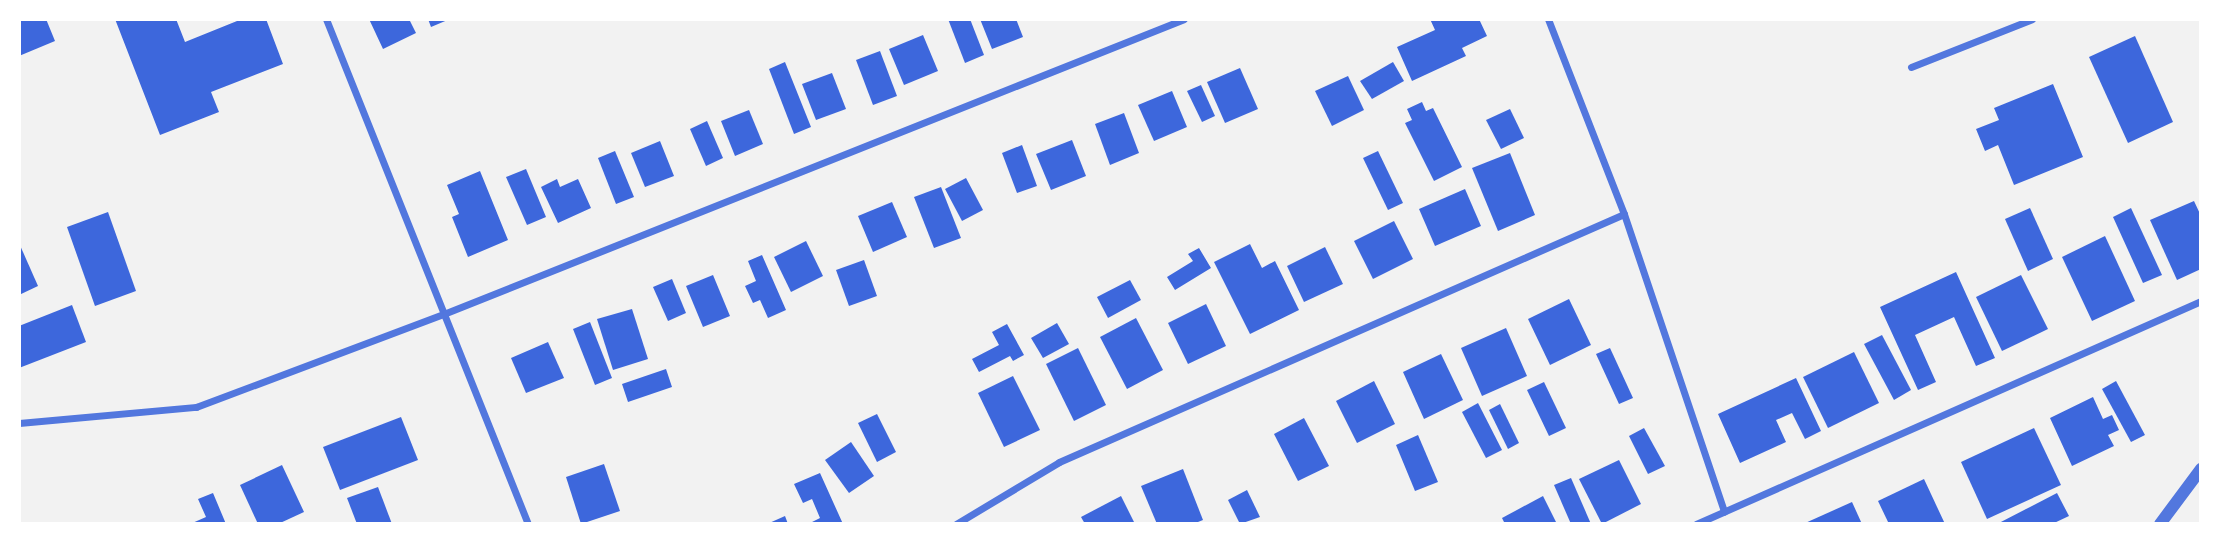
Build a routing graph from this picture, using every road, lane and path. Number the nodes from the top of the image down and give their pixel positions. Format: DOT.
graph roads {
  1 [pos="326,19"];
  2 [pos="1184,19"];
  3 [pos="1548,19"];
  4 [pos="2032,19"];
  5 [pos="1911,67"];
  6 [pos="1623,214"];
  7 [pos="2201,301"];
  8 [pos="446,313"];
  9 [pos="19,423"];
  10 [pos="2201,469"];
  11 [pos="1724,512"];
  12 [pos="528,524"];
  13 [pos="956,524"];
  14 [pos="1696,524"];
  15 [pos="2160,524"];
  1 -- 8 [label="street"];
  2 -- 8 [label="street"];
  3 -- 6 [label="street"];
  4 -- 5 [label="street"];
  6 -- 11 [label="street"];
  6 -- 13 [label="street"];
  7 -- 11 [label="street"];
  8 -- 9 [label="street"];
  8 -- 12 [label="street"];
  10 -- 15 [label="street"];
  11 -- 14 [label="street"];
}
